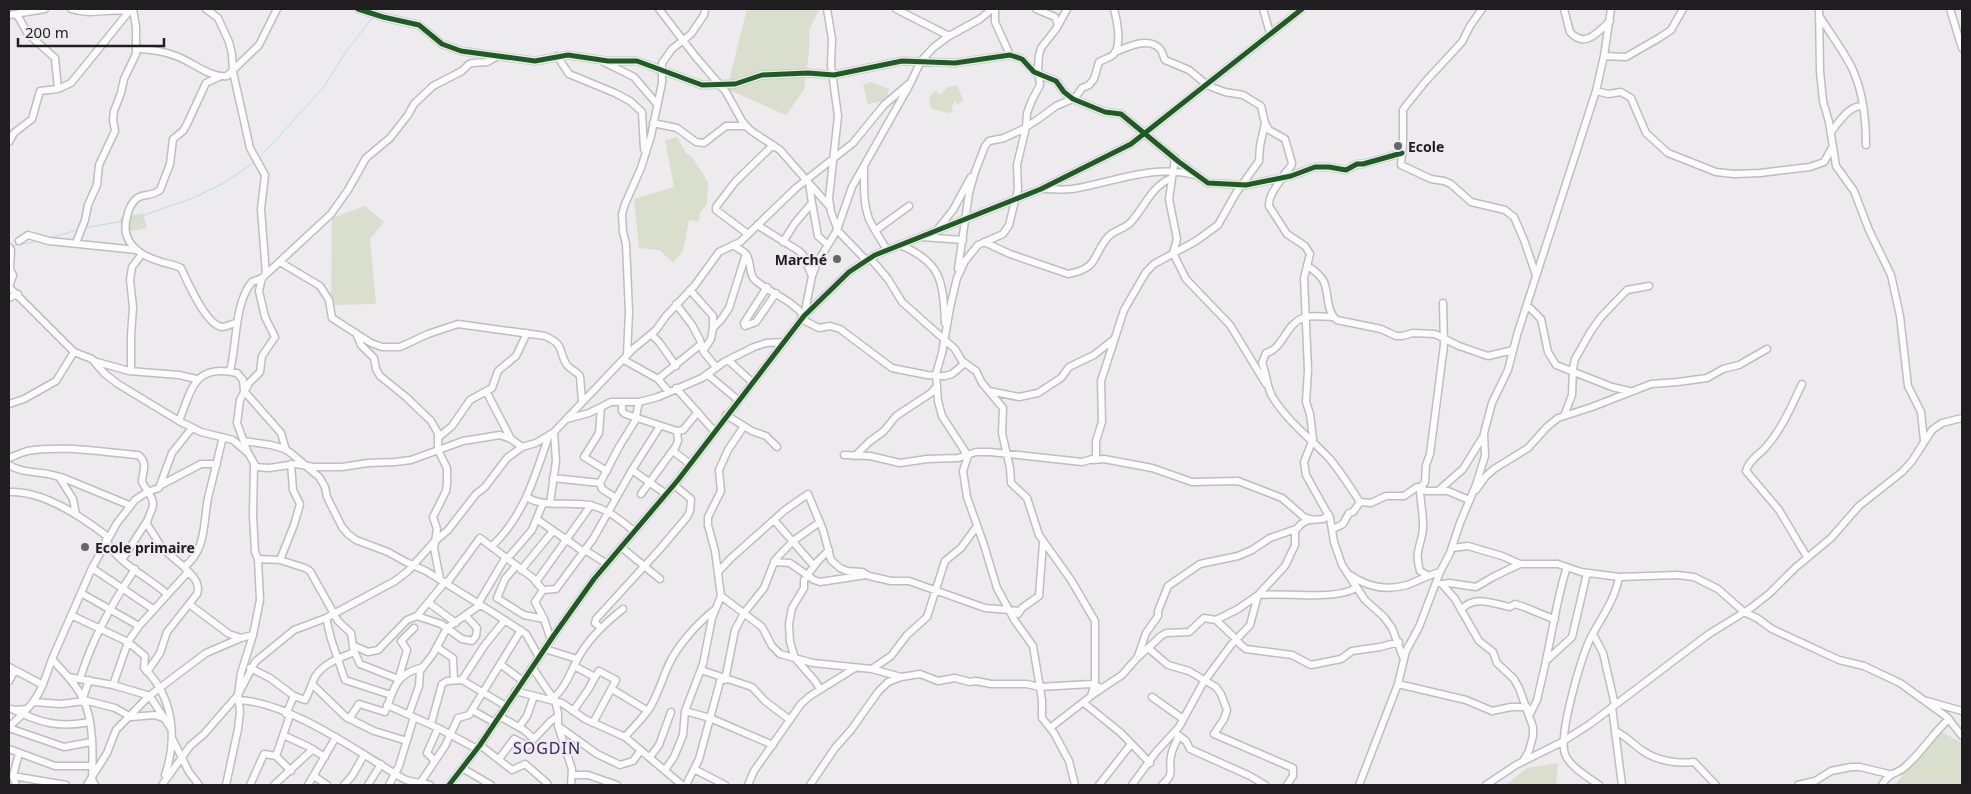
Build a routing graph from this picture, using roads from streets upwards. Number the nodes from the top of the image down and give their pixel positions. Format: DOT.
graph roads {
  1 [pos="45,9"];
  2 [pos="71,9"];
  3 [pos="206,9"];
  4 [pos="277,9"];
  5 [pos="358,9"];
  6 [pos="659,9"];
  7 [pos="705,9"];
  8 [pos="827,9"];
  9 [pos="896,9"];
  10 [pos="993,9"];
  11 [pos="1036,9"];
  12 [pos="1067,9"];
  13 [pos="1114,9"];
  14 [pos="1263,9"];
  15 [pos="1302,9"];
  16 [pos="1482,9"];
  17 [pos="1564,9"];
  18 [pos="1611,9"];
  19 [pos="1683,9"];
  20 [pos="1950,9"];
  21 [pos="131,10"];
  22 [pos="1819,12"];
  23 [pos="12,15"];
  24 [pos="1610,21"];
  25 [pos="1058,25"];
  26 [pos="1270,33"];
  27 [pos="949,36"];
  28 [pos="684,41"];
  29 [pos="1962,48"];
  30 [pos="136,49"];
  31 [pos="1115,52"];
  32 [pos="1010,54"];
  33 [pos="498,56"];
  34 [pos="557,56"];
  35 [pos="1604,56"];
  36 [pos="600,60"];
  37 [pos="921,61"];
  38 [pos="662,70"];
  39 [pos="233,72"];
  40 [pos="834,75"];
  41 [pos="1038,75"];
  42 [pos="219,77"];
  43 [pos="911,82"];
  44 [pos="1206,84"];
  45 [pos="721,86"];
  46 [pos="58,90"];
  47 [pos="1596,91"];
  48 [pos="1073,99"];
  49 [pos="657,104"];
  50 [pos="1863,106"];
  51 [pos="653,123"];
  52 [pos="1266,123"];
  53 [pos="746,126"];
  54 [pos="1026,127"];
  55 [pos="1831,132"];
  56 [pos="1144,134"];
  57 [pos="9,142"];
  58 [pos="773,145"];
  59 [pos="1866,145"];
  60 [pos="1833,146"];
  61 [pos="645,152"];
  62 [pos="1402,153"];
  63 [pos="1175,158"];
  64 [pos="832,162"];
  65 [pos="864,167"];
  66 [pos="975,172"];
  67 [pos="1173,175"];
  68 [pos="1198,176"];
  69 [pos="1284,177"];
  70 [pos="808,181"];
  71 [pos="1242,185"];
  72 [pos="1041,189"];
  73 [pos="1016,199"];
  74 [pos="812,203"];
  75 [pos="909,206"];
  76 [pos="830,207"];
  77 [pos="966,219"];
  78 [pos="757,225"];
  79 [pos="837,229"];
  80 [pos="876,230"];
  81 [pos="936,231"];
  82 [pos="748,234"];
  83 [pos="921,237"];
  84 [pos="963,240"];
  85 [pos="19,241"];
  86 [pos="783,242"];
  87 [pos="984,242"];
  88 [pos="76,243"];
  89 [pos="733,245"];
  90 [pos="828,245"];
  91 [pos="900,245"];
  92 [pos="9,247"];
  93 [pos="887,250"];
  94 [pos="140,252"];
  95 [pos="746,254"];
  96 [pos="1173,254"];
  97 [pos="868,259"];
  98 [pos="280,262"];
  99 [pos="1307,265"];
  100 [pos="264,276"];
  101 [pos="812,276"];
  102 [pos="1536,276"];
  103 [pos="956,278"];
  104 [pos="1649,286"];
  105 [pos="9,287"];
  106 [pos="767,287"];
  107 [pos="690,290"];
  108 [pos="776,293"];
  109 [pos="18,294"];
  110 [pos="9,298"];
  111 [pos="1442,303"];
  112 [pos="676,304"];
  113 [pos="1527,305"];
  114 [pos="802,317"];
  115 [pos="1305,317"];
  116 [pos="1333,317"];
  117 [pos="237,323"];
  118 [pos="713,328"];
  119 [pos="356,333"];
  120 [pos="528,334"];
  121 [pos="651,334"];
  122 [pos="1116,338"];
  123 [pos="1444,338"];
  124 [pos="945,339"];
  125 [pos="783,342"];
  126 [pos="702,348"];
  127 [pos="1767,348"];
  128 [pos="1513,350"];
  129 [pos="74,352"];
  130 [pos="626,358"];
  131 [pos="728,360"];
  132 [pos="96,362"];
  133 [pos="965,363"];
  134 [pos="676,366"];
  135 [pos="716,367"];
  136 [pos="131,371"];
  137 [pos="230,371"];
  138 [pos="1573,372"];
  139 [pos="706,374"];
  140 [pos="936,375"];
  141 [pos="196,379"];
  142 [pos="658,379"];
  143 [pos="752,382"];
  144 [pos="1802,384"];
  145 [pos="1267,385"];
  146 [pos="937,386"];
  147 [pos="676,388"];
  148 [pos="244,390"];
  149 [pos="989,390"];
  150 [pos="486,391"];
  151 [pos="1629,391"];
  152 [pos="669,392"];
  153 [pos="738,400"];
  154 [pos="582,401"];
  155 [pos="622,402"];
  156 [pos="639,402"];
  157 [pos="9,404"];
  158 [pos="600,407"];
  159 [pos="698,412"];
  160 [pos="726,415"];
  161 [pos="1564,416"];
  162 [pos="636,417"];
  163 [pos="1962,418"];
  164 [pos="567,419"];
  165 [pos="179,422"];
  166 [pos="660,426"];
  167 [pos="744,426"];
  168 [pos="192,428"];
  169 [pos="677,431"];
  170 [pos="714,431"];
  171 [pos="1484,433"];
  172 [pos="551,434"];
  173 [pos="223,437"];
  174 [pos="439,438"];
  175 [pos="511,439"];
  176 [pos="244,441"];
  177 [pos="1312,441"];
  178 [pos="1924,442"];
  179 [pos="522,447"];
  180 [pos="777,447"];
  181 [pos="286,450"];
  182 [pos="438,450"];
  183 [pos="673,451"];
  184 [pos="248,454"];
  185 [pos="1007,454"];
  186 [pos="844,455"];
  187 [pos="855,456"];
  188 [pos="968,456"];
  189 [pos="9,458"];
  190 [pos="1093,460"];
  191 [pos="217,464"];
  192 [pos="290,464"];
  193 [pos="690,464"];
  194 [pos="9,465"];
  195 [pos="254,465"];
  196 [pos="309,466"];
  197 [pos="632,470"];
  198 [pos="607,471"];
  199 [pos="59,477"];
  200 [pos="553,478"];
  201 [pos="651,482"];
  202 [pos="600,484"];
  203 [pos="674,484"];
  204 [pos="161,486"];
  205 [pos="1420,488"];
  206 [pos="9,492"];
  207 [pos="147,492"];
  208 [pos="1438,492"];
  209 [pos="641,494"];
  210 [pos="666,494"];
  211 [pos="527,497"];
  212 [pos="616,498"];
  213 [pos="1469,500"];
  214 [pos="1360,502"];
  215 [pos="546,503"];
  216 [pos="129,505"];
  217 [pos="591,505"];
  218 [pos="609,513"];
  219 [pos="76,514"];
  220 [pos="1329,515"];
  221 [pos="538,520"];
  222 [pos="774,520"];
  223 [pos="1313,520"];
  224 [pos="146,521"];
  225 [pos="820,522"];
  226 [pos="977,526"];
  227 [pos="1333,528"];
  228 [pos="1296,529"];
  229 [pos="553,531"];
  230 [pos="634,531"];
  231 [pos="107,539"];
  232 [pos="567,541"];
  233 [pos="793,541"];
  234 [pos="434,542"];
  235 [pos="1043,542"];
  236 [pos="492,546"];
  237 [pos="621,547"];
  238 [pos="1452,548"];
  239 [pos="829,550"];
  240 [pos="584,551"];
  241 [pos="1807,557"];
  242 [pos="258,559"];
  243 [pos="507,559"];
  244 [pos="122,560"];
  245 [pos="280,560"];
  246 [pos="774,562"];
  247 [pos="607,564"];
  248 [pos="1520,564"];
  249 [pos="645,565"];
  250 [pos="413,566"];
  251 [pos="814,566"];
  252 [pos="1567,567"];
  253 [pos="92,568"];
  254 [pos="519,568"];
  255 [pos="135,569"];
  256 [pos="186,569"];
  257 [pos="719,571"];
  258 [pos="1440,572"];
  259 [pos="1587,573"];
  260 [pos="1348,574"];
  261 [pos="807,575"];
  262 [pos="866,575"];
  263 [pos="1427,575"];
  264 [pos="1619,577"];
  265 [pos="660,579"];
  266 [pos="444,581"];
  267 [pos="536,582"];
  268 [pos="1439,583"];
  269 [pos="1356,588"];
  270 [pos="122,589"];
  271 [pos="936,589"];
  272 [pos="543,590"];
  273 [pos="81,593"];
  274 [pos="167,594"];
  275 [pos="1258,595"];
  276 [pos="721,596"];
  277 [pos="429,603"];
  278 [pos="189,604"];
  279 [pos="479,604"];
  280 [pos="110,609"];
  281 [pos="153,609"];
  282 [pos="623,609"];
  283 [pos="714,610"];
  284 [pos="1462,610"];
  285 [pos="1010,611"];
  286 [pos="1020,611"];
  287 [pos="1744,612"];
  288 [pos="334,614"];
  289 [pos="744,614"];
  290 [pos="71,615"];
  291 [pos="418,616"];
  292 [pos="466,616"];
  293 [pos="326,618"];
  294 [pos="544,619"];
  295 [pos="1555,619"];
  296 [pos="505,620"];
  297 [pos="1216,620"];
  298 [pos="456,623"];
  299 [pos="1017,624"];
  300 [pos="139,626"];
  301 [pos="414,628"];
  302 [pos="448,628"];
  303 [pos="601,628"];
  304 [pos="99,630"];
  305 [pos="521,630"];
  306 [pos="1593,634"];
  307 [pos="253,635"];
  308 [pos="241,638"];
  309 [pos="551,640"];
  310 [pos="1236,641"];
  311 [pos="128,642"];
  312 [pos="1398,642"];
  313 [pos="438,648"];
  314 [pos="1148,648"];
  315 [pos="354,649"];
  316 [pos="545,649"];
  317 [pos="540,657"];
  318 [pos="1404,657"];
  319 [pos="795,658"];
  320 [pos="1137,658"];
  321 [pos="52,659"];
  322 [pos="338,659"];
  323 [pos="1546,661"];
  324 [pos="576,663"];
  325 [pos="500,664"];
  326 [pos="423,666"];
  327 [pos="532,667"];
  328 [pos="250,668"];
  329 [pos="855,668"];
  330 [pos="12,669"];
  331 [pos="872,669"];
  332 [pos="701,670"];
  333 [pos="147,672"];
  334 [pos="68,677"];
  335 [pos="595,677"];
  336 [pos="901,677"];
  337 [pos="399,678"];
  338 [pos="80,679"];
  339 [pos="723,679"];
  340 [pos="88,680"];
  341 [pos="454,680"];
  342 [pos="462,680"];
  343 [pos="1206,680"];
  344 [pos="9,681"];
  345 [pos="523,681"];
  346 [pos="312,684"];
  347 [pos="1095,684"];
  348 [pos="1398,684"];
  349 [pos="43,685"];
  350 [pos="113,685"];
  351 [pos="1039,687"];
  352 [pos="160,688"];
  353 [pos="1102,688"];
  354 [pos="612,689"];
  355 [pos="820,689"];
  356 [pos="515,692"];
  357 [pos="481,693"];
  358 [pos="391,695"];
  359 [pos="149,696"];
  360 [pos="294,696"];
  361 [pos="534,696"];
  362 [pos="1091,696"];
  363 [pos="1152,697"];
  364 [pos="238,698"];
  365 [pos="554,699"];
  366 [pos="1922,699"];
  367 [pos="84,700"];
  368 [pos="34,702"];
  369 [pos="1084,703"];
  370 [pos="387,705"];
  371 [pos="506,706"];
  372 [pos="1527,706"];
  373 [pos="1613,706"];
  374 [pos="10,709"];
  375 [pos="472,710"];
  376 [pos="573,711"];
  377 [pos="648,711"];
  378 [pos="686,711"];
  379 [pos="1962,711"];
  380 [pos="25,712"];
  381 [pos="671,712"];
  382 [pos="1530,714"];
  383 [pos="288,715"];
  384 [pos="411,716"];
  385 [pos="500,716"];
  386 [pos="131,717"];
  387 [pos="557,717"];
  388 [pos="163,718"];
  389 [pos="349,718"];
  390 [pos="710,718"];
  391 [pos="1183,719"];
  392 [pos="1949,719"];
  393 [pos="790,720"];
  394 [pos="90,722"];
  395 [pos="495,723"];
  396 [pos="593,723"];
  397 [pos="431,724"];
  398 [pos="558,726"];
  399 [pos="520,727"];
  400 [pos="9,728"];
  401 [pos="171,728"];
  402 [pos="438,728"];
  403 [pos="1050,728"];
  404 [pos="1615,733"];
  405 [pos="450,734"];
  406 [pos="283,735"];
  407 [pos="1177,735"];
  408 [pos="1962,736"];
  409 [pos="336,737"];
  410 [pos="625,737"];
  411 [pos="534,738"];
  412 [pos="173,740"];
  413 [pos="1564,740"];
  414 [pos="407,741"];
  415 [pos="91,742"];
  416 [pos="1130,744"];
  417 [pos="773,745"];
  418 [pos="478,747"];
  419 [pos="9,749"];
  420 [pos="313,749"];
  421 [pos="641,750"];
  422 [pos="20,753"];
  423 [pos="364,755"];
  424 [pos="276,756"];
  425 [pos="181,757"];
  426 [pos="325,757"];
  427 [pos="650,757"];
  428 [pos="499,759"];
  429 [pos="435,761"];
  430 [pos="1522,762"];
  431 [pos="1150,763"];
  432 [pos="381,764"];
  433 [pos="92,766"];
  434 [pos="462,768"];
  435 [pos="694,769"];
  436 [pos="665,770"];
  437 [pos="291,771"];
  438 [pos="396,773"];
  439 [pos="1889,774"];
  440 [pos="572,775"];
  441 [pos="13,776"];
  442 [pos="314,776"];
  443 [pos="93,782"];
  444 [pos="421,782"];
  445 [pos="413,783"];
  446 [pos="480,783"];
  447 [pos="1620,784"];
  448 [pos="16,785"];
  449 [pos="66,785"];
  450 [pos="87,785"];
  451 [pos="162,785"];
  452 [pos="198,785"];
  453 [pos="226,785"];
  454 [pos="250,785"];
  455 [pos="274,785"];
  456 [pos="308,785"];
  457 [pos="327,785"];
  458 [pos="344,785"];
  459 [pos="368,785"];
  460 [pos="389,785"];
  461 [pos="430,785"];
  462 [pos="449,785"];
  463 [pos="491,785"];
  464 [pos="546,785"];
  465 [pos="572,785"];
  466 [pos="617,785"];
  467 [pos="682,785"];
  468 [pos="686,785"];
  469 [pos="725,785"];
  470 [pos="748,785"];
  471 [pos="810,785"];
  472 [pos="1075,785"];
  473 [pos="1099,785"];
  474 [pos="1132,785"];
  475 [pos="1162,785"];
  476 [pos="1265,785"];
  477 [pos="1287,785"];
  478 [pos="1359,785"];
  479 [pos="1486,785"];
  480 [pos="1599,785"];
  481 [pos="1716,785"];
  482 [pos="1798,785"];
  483 [pos="1882,785"];
  1 -- 23 [label="street"];
  2 -- 21 [label="street"];
  3 -- 39 [label="street"];
  4 -- 39 [label="street"];
  5 -- 33 [label="street"];
  6 -- 28 [label="street"];
  7 -- 28 [label="street"];
  8 -- 40 [label="street"];
  9 -- 27 [label="street"];
  10 -- 27 [label="street"];
  10 -- 32 [label="street"];
  11 -- 25 [label="street"];
  12 -- 25 [label="street"];
  13 -- 31 [label="street"];
  14 -- 26 [label="street"];
  15 -- 26 [label="street"];
  16 -- 62 [label="street"];
  17 -- 24 [label="street"];
  18 -- 24 [label="street"];
  19 -- 35 [label="street"];
  20 -- 29 [label="street"];
  21 -- 30 [label="street"];
  21 -- 46 [label="street"];
  22 -- 50 [label="street"];
  22 -- 55 [label="street"];
  23 -- 46 [label="street"];
  24 -- 35 [label="street"];
  25 -- 41 [label="street"];
  26 -- 44 [label="street"];
  27 -- 37 [label="street"];
  28 -- 38 [label="street"];
  28 -- 45 [label="street"];
  30 -- 42 [label="street"];
  30 -- 88 [label="street"];
  31 -- 44 [label="street"];
  31 -- 48 [label="street"];
  32 -- 37 [label="street"];
  32 -- 41 [label="street"];
  33 -- 34 [label="street"];
  33 -- 98 [label="street"];
  34 -- 36 [label="street"];
  34 -- 61 [label="street"];
  35 -- 47 [label="street"];
  36 -- 38 [label="street"];
  36 -- 49 [label="street"];
  37 -- 40 [label="street"];
  37 -- 43 [label="street"];
  38 -- 45 [label="street"];
  38 -- 49 [label="street"];
  39 -- 42 [label="street"];
  39 -- 100 [label="street"];
  40 -- 45 [label="street"];
  40 -- 64 [label="street"];
  41 -- 48 [label="street"];
  41 -- 54 [label="street"];
  42 -- 94 [label="street"];
  43 -- 64 [label="street"];
  43 -- 65 [label="street"];
  44 -- 52 [label="street"];
  44 -- 56 [label="street"];
  45 -- 53 [label="street"];
  46 -- 57 [label="street"];
  47 -- 60 [label="street"];
  47 -- 102 [label="street"];
  48 -- 54 [label="street"];
  48 -- 56 [label="street"];
  49 -- 51 [label="street"];
  50 -- 55 [label="street"];
  50 -- 59 [label="street"];
  51 -- 53 [label="street"];
  51 -- 61 [label="street"];
  52 -- 69 [label="street"];
  52 -- 71 [label="street"];
  53 -- 58 [label="street"];
  54 -- 66 [label="street"];
  54 -- 73 [label="street"];
  55 -- 60 [label="street"];
  56 -- 63 [label="street"];
  56 -- 72 [label="street"];
  58 -- 70 [label="street"];
  58 -- 82 [label="street"];
  60 -- 178 [label="street"];
  61 -- 130 [label="street"];
  62 -- 69 [label="street"];
  62 -- 102 [label="street"];
  63 -- 67 [label="street"];
  63 -- 68 [label="street"];
  64 -- 70 [label="street"];
  64 -- 76 [label="street"];
  65 -- 79 [label="street"];
  65 -- 80 [label="street"];
  66 -- 77 [label="street"];
  66 -- 81 [label="street"];
  67 -- 68 [label="street"];
  67 -- 72 [label="street"];
  67 -- 87 [label="street"];
  67 -- 96 [label="street"];
  68 -- 71 [label="street"];
  69 -- 71 [label="street"];
  69 -- 99 [label="street"];
  70 -- 74 [label="street"];
  70 -- 76 [label="street"];
  70 -- 78 [label="street"];
  71 -- 96 [label="street"];
  72 -- 73 [label="street"];
  73 -- 77 [label="street"];
  73 -- 87 [label="street"];
  74 -- 86 [label="street"];
  74 -- 90 [label="street"];
  75 -- 80 [label="street"];
  76 -- 79 [label="street"];
  77 -- 81 [label="street"];
  77 -- 84 [label="street"];
  78 -- 82 [label="street"];
  78 -- 86 [label="street"];
  79 -- 90 [label="street"];
  79 -- 97 [label="street"];
  80 -- 93 [label="street"];
  81 -- 83 [label="street"];
  82 -- 89 [label="street"];
  83 -- 84 [label="street"];
  83 -- 91 [label="street"];
  84 -- 103 [label="street"];
  85 -- 88 [label="street"];
  86 -- 101 [label="street"];
  87 -- 103 [label="street"];
  88 -- 94 [label="street"];
  89 -- 95 [label="street"];
  89 -- 107 [label="street"];
  90 -- 101 [label="street"];
  91 -- 93 [label="street"];
  91 -- 124 [label="street"];
  92 -- 105 [label="street"];
  93 -- 97 [label="street"];
  94 -- 117 [label="street"];
  94 -- 136 [label="street"];
  95 -- 106 [label="street"];
  95 -- 118 [label="street"];
  96 -- 122 [label="street"];
  96 -- 145 [label="street"];
  97 -- 114 [label="street"];
  97 -- 124 [label="street"];
  98 -- 100 [label="street"];
  98 -- 119 [label="street"];
  99 -- 115 [label="street"];
  99 -- 116 [label="street"];
  100 -- 117 [label="street"];
  100 -- 148 [label="street"];
  101 -- 114 [label="street"];
  102 -- 113 [label="street"];
  103 -- 124 [label="street"];
  104 -- 138 [label="street"];
  105 -- 109 [label="street"];
  106 -- 108 [label="street"];
  106 -- 108 [label="street"];
  107 -- 112 [label="street"];
  107 -- 118 [label="street"];
  108 -- 114 [label="street"];
  109 -- 110 [label="street"];
  109 -- 129 [label="street"];
  111 -- 123 [label="street"];
  112 -- 121 [label="street"];
  112 -- 126 [label="street"];
  113 -- 128 [label="street"];
  113 -- 138 [label="street"];
  114 -- 125 [label="street"];
  114 -- 140 [label="street"];
  115 -- 116 [label="street"];
  115 -- 145 [label="street"];
  115 -- 177 [label="street"];
  116 -- 123 [label="street"];
  117 -- 137 [label="street"];
  118 -- 126 [label="street"];
  119 -- 120 [label="street"];
  119 -- 174 [label="street"];
  120 -- 150 [label="street"];
  120 -- 154 [label="street"];
  121 -- 130 [label="street"];
  121 -- 134 [label="street"];
  122 -- 149 [label="street"];
  122 -- 190 [label="street"];
  123 -- 128 [label="street"];
  123 -- 205 [label="street"];
  124 -- 133 [label="street"];
  124 -- 140 [label="street"];
  125 -- 131 [label="street"];
  125 -- 143 [label="street"];
  126 -- 134 [label="street"];
  126 -- 135 [label="street"];
  127 -- 151 [label="street"];
  128 -- 171 [label="street"];
  129 -- 132 [label="street"];
  129 -- 157 [label="street"];
  130 -- 142 [label="street"];
  130 -- 154 [label="street"];
  131 -- 135 [label="street"];
  131 -- 143 [label="street"];
  132 -- 136 [label="street"];
  132 -- 165 [label="street"];
  133 -- 140 [label="street"];
  133 -- 149 [label="street"];
  134 -- 142 [label="street"];
  135 -- 139 [label="street"];
  136 -- 141 [label="street"];
  137 -- 141 [label="street"];
  137 -- 148 [label="street"];
  138 -- 151 [label="street"];
  138 -- 161 [label="street"];
  139 -- 147 [label="street"];
  139 -- 153 [label="street"];
  140 -- 146 [label="street"];
  141 -- 165 [label="street"];
  142 -- 152 [label="street"];
  143 -- 153 [label="street"];
  144 -- 241 [label="street"];
  145 -- 177 [label="street"];
  146 -- 187 [label="street"];
  146 -- 188 [label="street"];
  147 -- 152 [label="street"];
  147 -- 159 [label="street"];
  148 -- 176 [label="street"];
  148 -- 181 [label="street"];
  149 -- 185 [label="street"];
  150 -- 174 [label="street"];
  150 -- 175 [label="street"];
  151 -- 161 [label="street"];
  152 -- 156 [label="street"];
  153 -- 160 [label="street"];
  154 -- 164 [label="street"];
  155 -- 156 [label="street"];
  155 -- 158 [label="street"];
  155 -- 162 [label="street"];
  156 -- 162 [label="street"];
  158 -- 164 [label="street"];
  158 -- 198 [label="street"];
  159 -- 169 [label="street"];
  159 -- 170 [label="street"];
  160 -- 167 [label="street"];
  160 -- 170 [label="street"];
  161 -- 213 [label="street"];
  162 -- 166 [label="street"];
  162 -- 198 [label="street"];
  163 -- 178 [label="street"];
  164 -- 172 [label="street"];
  165 -- 168 [label="street"];
  166 -- 169 [label="street"];
  166 -- 197 [label="street"];
  167 -- 180 [label="street"];
  167 -- 257 [label="street"];
  168 -- 173 [label="street"];
  168 -- 204 [label="street"];
  169 -- 183 [label="street"];
  170 -- 193 [label="street"];
  171 -- 208 [label="street"];
  171 -- 213 [label="street"];
  172 -- 179 [label="street"];
  172 -- 200 [label="street"];
  172 -- 211 [label="street"];
  173 -- 184 [label="street"];
  173 -- 191 [label="street"];
  174 -- 182 [label="street"];
  175 -- 179 [label="street"];
  175 -- 182 [label="street"];
  176 -- 181 [label="street"];
  176 -- 184 [label="street"];
  177 -- 214 [label="street"];
  177 -- 220 [label="street"];
  178 -- 241 [label="street"];
  179 -- 234 [label="street"];
  181 -- 196 [label="street"];
  182 -- 196 [label="street"];
  182 -- 234 [label="street"];
  183 -- 193 [label="street"];
  183 -- 201 [label="street"];
  184 -- 195 [label="street"];
  185 -- 188 [label="street"];
  185 -- 190 [label="street"];
  185 -- 235 [label="street"];
  186 -- 187 [label="street"];
  187 -- 188 [label="street"];
  188 -- 226 [label="street"];
  189 -- 207 [label="street"];
  190 -- 223 [label="street"];
  191 -- 204 [label="street"];
  191 -- 256 [label="street"];
  192 -- 195 [label="street"];
  192 -- 196 [label="street"];
  192 -- 245 [label="street"];
  193 -- 203 [label="street"];
  194 -- 199 [label="street"];
  195 -- 242 [label="street"];
  196 -- 250 [label="street"];
  197 -- 201 [label="street"];
  197 -- 212 [label="street"];
  198 -- 202 [label="street"];
  199 -- 216 [label="street"];
  199 -- 219 [label="street"];
  200 -- 202 [label="street"];
  200 -- 215 [label="street"];
  201 -- 209 [label="street"];
  201 -- 210 [label="street"];
  202 -- 212 [label="street"];
  203 -- 210 [label="street"];
  203 -- 249 [label="street"];
  204 -- 207 [label="street"];
  205 -- 208 [label="street"];
  205 -- 214 [label="street"];
  205 -- 263 [label="street"];
  206 -- 219 [label="street"];
  207 -- 216 [label="street"];
  207 -- 224 [label="street"];
  208 -- 213 [label="street"];
  210 -- 230 [label="street"];
  211 -- 215 [label="street"];
  211 -- 236 [label="street"];
  212 -- 218 [label="street"];
  213 -- 238 [label="street"];
  214 -- 227 [label="street"];
  215 -- 217 [label="street"];
  215 -- 221 [label="street"];
  216 -- 231 [label="street"];
  217 -- 218 [label="street"];
  217 -- 232 [label="street"];
  218 -- 230 [label="street"];
  218 -- 240 [label="street"];
  219 -- 231 [label="street"];
  220 -- 223 [label="street"];
  220 -- 227 [label="street"];
  221 -- 229 [label="street"];
  221 -- 243 [label="street"];
  222 -- 225 [label="street"];
  222 -- 233 [label="street"];
  222 -- 257 [label="street"];
  223 -- 228 [label="street"];
  224 -- 244 [label="street"];
  224 -- 256 [label="street"];
  225 -- 233 [label="street"];
  225 -- 239 [label="street"];
  226 -- 271 [label="street"];
  226 -- 285 [label="street"];
  227 -- 260 [label="street"];
  228 -- 275 [label="street"];
  228 -- 320 [label="street"];
  229 -- 232 [label="street"];
  229 -- 254 [label="street"];
  230 -- 237 [label="street"];
  231 -- 244 [label="street"];
  231 -- 253 [label="street"];
  232 -- 240 [label="street"];
  232 -- 267 [label="street"];
  233 -- 246 [label="street"];
  233 -- 251 [label="street"];
  234 -- 250 [label="street"];
  234 -- 266 [label="street"];
  235 -- 286 [label="street"];
  235 -- 347 [label="street"];
  236 -- 243 [label="street"];
  236 -- 266 [label="street"];
  237 -- 247 [label="street"];
  237 -- 249 [label="street"];
  238 -- 248 [label="street"];
  238 -- 258 [label="street"];
  239 -- 251 [label="street"];
  239 -- 262 [label="street"];
  240 -- 247 [label="street"];
  240 -- 272 [label="street"];
  241 -- 287 [label="street"];
  242 -- 245 [label="street"];
  242 -- 307 [label="street"];
  243 -- 254 [label="street"];
  243 -- 279 [label="street"];
  244 -- 255 [label="street"];
  245 -- 288 [label="street"];
  246 -- 261 [label="street"];
  246 -- 289 [label="street"];
  247 -- 309 [label="street"];
  248 -- 252 [label="street"];
  248 -- 268 [label="street"];
  249 -- 265 [label="street"];
  249 -- 303 [label="street"];
  250 -- 266 [label="street"];
  250 -- 288 [label="street"];
  251 -- 261 [label="street"];
  252 -- 259 [label="street"];
  252 -- 295 [label="street"];
  253 -- 270 [label="street"];
  253 -- 273 [label="street"];
  254 -- 267 [label="street"];
  254 -- 294 [label="street"];
  255 -- 270 [label="street"];
  255 -- 274 [label="street"];
  256 -- 274 [label="street"];
  256 -- 278 [label="street"];
  257 -- 276 [label="street"];
  258 -- 263 [label="street"];
  258 -- 268 [label="street"];
  259 -- 264 [label="street"];
  259 -- 323 [label="street"];
  260 -- 263 [label="street"];
  260 -- 269 [label="street"];
  261 -- 262 [label="street"];
  261 -- 319 [label="street"];
  262 -- 271 [label="street"];
  264 -- 287 [label="street"];
  264 -- 306 [label="street"];
  266 -- 277 [label="street"];
  266 -- 279 [label="street"];
  267 -- 272 [label="street"];
  268 -- 284 [label="street"];
  268 -- 318 [label="street"];
  269 -- 275 [label="street"];
  269 -- 312 [label="street"];
  270 -- 280 [label="street"];
  270 -- 281 [label="street"];
  271 -- 285 [label="street"];
  271 -- 331 [label="street"];
  272 -- 294 [label="street"];
  273 -- 280 [label="street"];
  273 -- 290 [label="street"];
  274 -- 281 [label="street"];
  275 -- 297 [label="street"];
  275 -- 310 [label="street"];
  276 -- 283 [label="street"];
  276 -- 289 [label="street"];
  277 -- 291 [label="street"];
  277 -- 298 [label="street"];
  278 -- 308 [label="street"];
  278 -- 333 [label="street"];
  279 -- 292 [label="street"];
  279 -- 296 [label="street"];
  280 -- 300 [label="street"];
  280 -- 304 [label="street"];
  281 -- 300 [label="street"];
  282 -- 303 [label="street"];
  283 -- 332 [label="street"];
  283 -- 377 [label="street"];
  284 -- 295 [label="street"];
  284 -- 372 [label="street"];
  285 -- 286 [label="street"];
  285 -- 299 [label="street"];
  286 -- 299 [label="street"];
  287 -- 366 [label="street"];
  287 -- 373 [label="street"];
  288 -- 293 [label="street"];
  288 -- 315 [label="street"];
  289 -- 319 [label="street"];
  289 -- 339 [label="street"];
  290 -- 304 [label="street"];
  290 -- 321 [label="street"];
  291 -- 302 [label="street"];
  291 -- 315 [label="street"];
  292 -- 298 [label="street"];
  292 -- 302 [label="street"];
  293 -- 322 [label="street"];
  293 -- 328 [label="street"];
  294 -- 309 [label="street"];
  295 -- 323 [label="street"];
  296 -- 305 [label="street"];
  296 -- 342 [label="street"];
  297 -- 310 [label="street"];
  297 -- 314 [label="street"];
  298 -- 302 [label="street"];
  299 -- 351 [label="street"];
  300 -- 311 [label="street"];
  301 -- 337 [label="street"];
  302 -- 313 [label="street"];
  303 -- 324 [label="street"];
  304 -- 311 [label="street"];
  304 -- 338 [label="street"];
  305 -- 317 [label="street"];
  305 -- 325 [label="street"];
  306 -- 373 [label="street"];
  306 -- 413 [label="street"];
  307 -- 308 [label="street"];
  307 -- 364 [label="street"];
  308 -- 352 [label="street"];
  309 -- 316 [label="street"];
  310 -- 312 [label="street"];
  310 -- 343 [label="street"];
  311 -- 333 [label="street"];
  311 -- 350 [label="street"];
  312 -- 318 [label="street"];
  313 -- 326 [label="street"];
  313 -- 341 [label="street"];
  314 -- 320 [label="street"];
  314 -- 343 [label="street"];
  315 -- 322 [label="street"];
  315 -- 337 [label="street"];
  316 -- 317 [label="street"];
  316 -- 324 [label="street"];
  317 -- 327 [label="street"];
  318 -- 348 [label="street"];
  319 -- 329 [label="street"];
  319 -- 355 [label="street"];
  320 -- 353 [label="street"];
  321 -- 334 [label="street"];
  321 -- 349 [label="street"];
  322 -- 346 [label="street"];
  322 -- 358 [label="street"];
  323 -- 382 [label="street"];
  324 -- 335 [label="street"];
  324 -- 365 [label="street"];
  325 -- 345 [label="street"];
  325 -- 357 [label="street"];
  326 -- 337 [label="street"];
  326 -- 384 [label="street"];
  327 -- 345 [label="street"];
  327 -- 365 [label="street"];
  328 -- 360 [label="street"];
  328 -- 364 [label="street"];
  329 -- 331 [label="street"];
  329 -- 355 [label="street"];
  330 -- 344 [label="street"];
  330 -- 349 [label="street"];
  331 -- 336 [label="street"];
  332 -- 339 [label="street"];
  332 -- 378 [label="street"];
  333 -- 352 [label="street"];
  334 -- 338 [label="street"];
  334 -- 367 [label="street"];
  335 -- 354 [label="street"];
  335 -- 376 [label="street"];
  336 -- 351 [label="street"];
  336 -- 471 [label="street"];
  337 -- 358 [label="street"];
  338 -- 340 [label="street"];
  339 -- 390 [label="street"];
  339 -- 393 [label="street"];
  340 -- 350 [label="street"];
  340 -- 367 [label="street"];
  341 -- 342 [label="street"];
  341 -- 397 [label="street"];
  342 -- 357 [label="street"];
  343 -- 391 [label="street"];
  343 -- 477 [label="street"];
  345 -- 356 [label="street"];
  346 -- 360 [label="street"];
  346 -- 389 [label="street"];
  347 -- 351 [label="street"];
  347 -- 353 [label="street"];
  347 -- 362 [label="street"];
  348 -- 372 [label="street"];
  348 -- 478 [label="street"];
  349 -- 368 [label="street"];
  350 -- 359 [label="street"];
  351 -- 403 [label="street"];
  352 -- 359 [label="street"];
  352 -- 401 [label="street"];
  353 -- 362 [label="street"];
  354 -- 377 [label="street"];
  354 -- 396 [label="street"];
  355 -- 393 [label="street"];
  356 -- 361 [label="street"];
  356 -- 371 [label="street"];
  357 -- 371 [label="street"];
  357 -- 375 [label="street"];
  358 -- 370 [label="street"];
  359 -- 386 [label="street"];
  359 -- 388 [label="street"];
  360 -- 383 [label="street"];
  361 -- 365 [label="street"];
  361 -- 399 [label="street"];
  362 -- 369 [label="street"];
  363 -- 391 [label="street"];
  364 -- 383 [label="street"];
  364 -- 425 [label="street"];
  364 -- 453 [label="street"];
  365 -- 376 [label="street"];
  365 -- 387 [label="street"];
  366 -- 379 [label="street"];
  366 -- 392 [label="street"];
  367 -- 368 [label="street"];
  367 -- 386 [label="street"];
  367 -- 394 [label="street"];
  368 -- 380 [label="street"];
  369 -- 403 [label="street"];
  369 -- 416 [label="street"];
  370 -- 384 [label="street"];
  370 -- 389 [label="street"];
  371 -- 385 [label="street"];
  372 -- 382 [label="street"];
  373 -- 404 [label="street"];
  373 -- 413 [label="street"];
  374 -- 380 [label="street"];
  375 -- 395 [label="street"];
  375 -- 405 [label="street"];
  376 -- 396 [label="street"];
  377 -- 410 [label="street"];
  378 -- 390 [label="street"];
  378 -- 436 [label="street"];
  380 -- 394 [label="street"];
  380 -- 400 [label="street"];
  381 -- 427 [label="street"];
  382 -- 430 [label="street"];
  383 -- 406 [label="street"];
  383 -- 409 [label="street"];
  384 -- 397 [label="street"];
  384 -- 414 [label="street"];
  385 -- 395 [label="street"];
  385 -- 399 [label="street"];
  386 -- 388 [label="street"];
  386 -- 443 [label="street"];
  387 -- 398 [label="street"];
  387 -- 411 [label="street"];
  388 -- 401 [label="street"];
  389 -- 414 [label="street"];
  390 -- 417 [label="street"];
  390 -- 435 [label="street"];
  391 -- 407 [label="street"];
  392 -- 408 [label="street"];
  392 -- 439 [label="street"];
  393 -- 417 [label="street"];
  394 -- 415 [label="street"];
  395 -- 418 [label="street"];
  396 -- 410 [label="street"];
  397 -- 402 [label="street"];
  398 -- 421 [label="street"];
  398 -- 440 [label="street"];
  399 -- 411 [label="street"];
  400 -- 415 [label="street"];
  401 -- 412 [label="street"];
  402 -- 405 [label="street"];
  402 -- 429 [label="street"];
  403 -- 472 [label="street"];
  404 -- 447 [label="street"];
  404 -- 481 [label="street"];
  405 -- 418 [label="street"];
  405 -- 429 [label="street"];
  406 -- 420 [label="street"];
  406 -- 424 [label="street"];
  407 -- 431 [label="street"];
  407 -- 475 [label="street"];
  407 -- 476 [label="street"];
  409 -- 423 [label="street"];
  409 -- 426 [label="street"];
  410 -- 421 [label="street"];
  411 -- 428 [label="street"];
  412 -- 425 [label="street"];
  412 -- 451 [label="street"];
  413 -- 430 [label="street"];
  413 -- 480 [label="street"];
  414 -- 438 [label="street"];
  415 -- 433 [label="street"];
  416 -- 431 [label="street"];
  416 -- 473 [label="street"];
  417 -- 470 [label="street"];
  418 -- 428 [label="street"];
  418 -- 434 [label="street"];
  419 -- 422 [label="street"];
  420 -- 426 [label="street"];
  420 -- 437 [label="street"];
  421 -- 427 [label="street"];
  422 -- 433 [label="street"];
  422 -- 441 [label="street"];
  423 -- 432 [label="street"];
  423 -- 458 [label="street"];
  424 -- 437 [label="street"];
  424 -- 454 [label="street"];
  425 -- 451 [label="street"];
  425 -- 452 [label="street"];
  426 -- 442 [label="street"];
  427 -- 436 [label="street"];
  428 -- 464 [label="street"];
  429 -- 444 [label="street"];
  430 -- 479 [label="street"];
  431 -- 474 [label="street"];
  432 -- 438 [label="street"];
  432 -- 459 [label="street"];
  433 -- 443 [label="street"];
  434 -- 446 [label="street"];
  434 -- 462 [label="street"];
  435 -- 468 [label="street"];
  435 -- 469 [label="street"];
  436 -- 467 [label="street"];
  437 -- 455 [label="street"];
  438 -- 445 [label="street"];
  438 -- 460 [label="street"];
  439 -- 482 [label="street"];
  439 -- 483 [label="street"];
  440 -- 465 [label="street"];
  440 -- 466 [label="street"];
  441 -- 448 [label="street"];
  441 -- 449 [label="street"];
  442 -- 456 [label="street"];
  442 -- 457 [label="street"];
  443 -- 450 [label="street"];
  444 -- 445 [label="street"];
  444 -- 461 [label="street"];
  446 -- 463 [label="street"];
}
